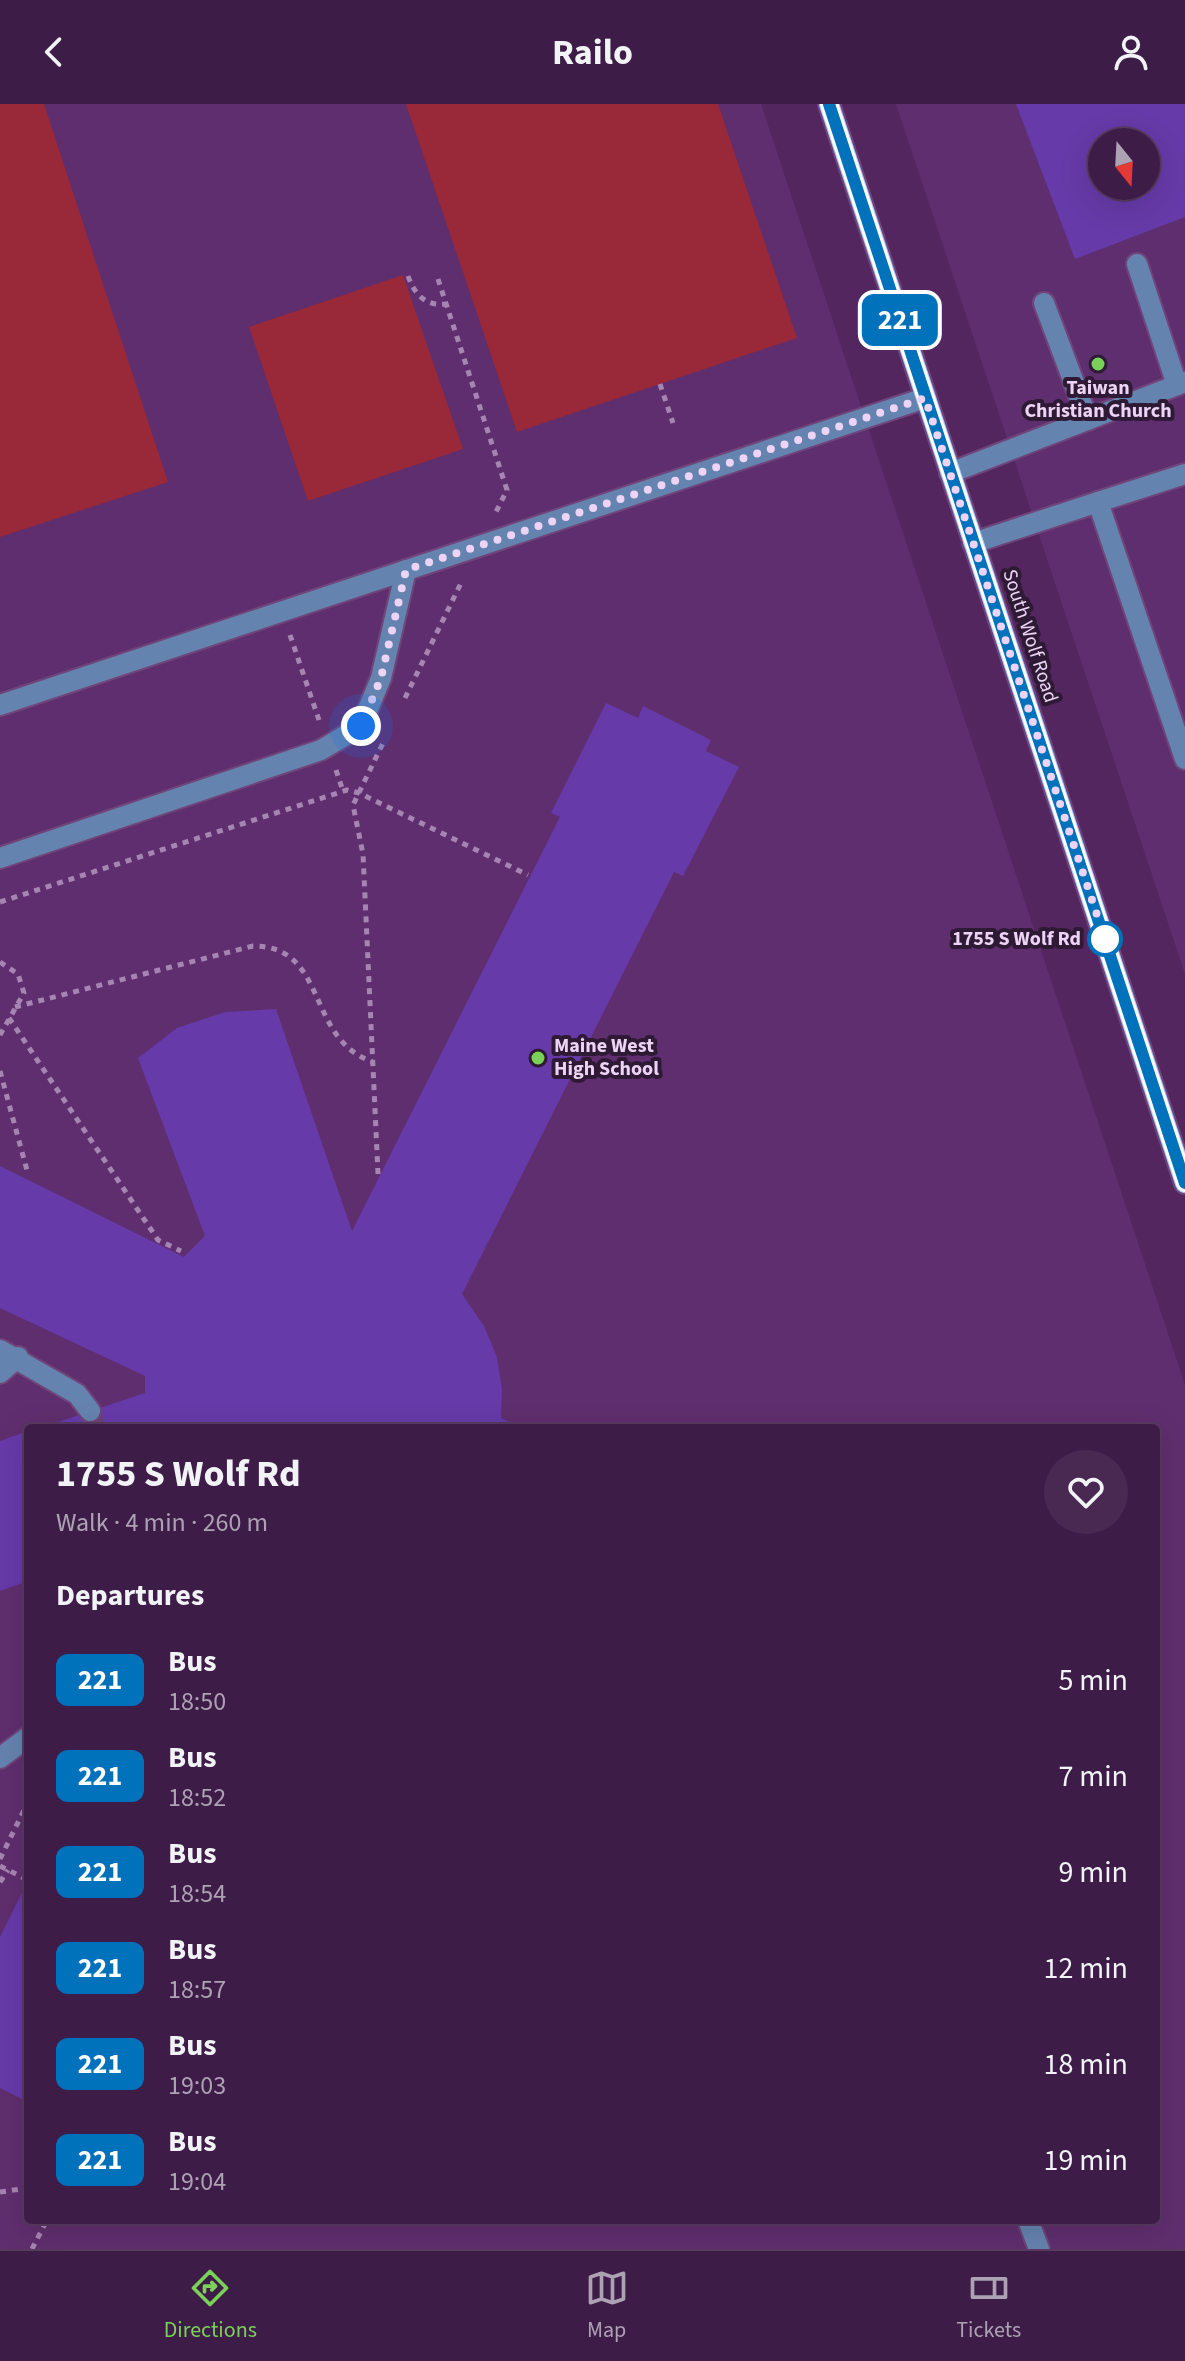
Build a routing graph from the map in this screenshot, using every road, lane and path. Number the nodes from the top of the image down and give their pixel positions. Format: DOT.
graph roads {
  1 [pos="829,104"];
  2 [pos="1137,264"];
  3 [pos="408,276"];
  4 [pos="438,279"];
  5 [pos="1044,303"];
  6 [pos="446,304"];
  7 [pos="660,384"];
  8 [pos="1181,384"];
  9 [pos="925,398"];
  10 [pos="1088,420"];
  11 [pos="673,423"];
  12 [pos="950,473"];
  13 [pos="1185,474"];
  14 [pos="1098,502"];
  15 [pos="494,516"];
  16 [pos="973,543"];
  17 [pos="406,570"];
  18 [pos="466,573"];
  19 [pos="289,631"];
  20 [pos="0,705"];
  21 [pos="399,710"];
  22 [pos="322,729"];
  23 [pos="386,738"];
  24 [pos="1185,759"];
  25 [pos="359,793"];
  26 [pos="0,858"];
  27 [pos="528,875"];
  28 [pos="0,902"];
  29 [pos="0,962"];
  30 [pos="15,1007"];
  31 [pos="9,1018"];
  32 [pos="0,1035"];
  33 [pos="373,1062"];
  34 [pos="0,1071"];
  35 [pos="28,1174"];
  36 [pos="378,1174"];
  37 [pos="1185,1183"];
  38 [pos="181,1251"];
  39 [pos="9,1353"];
  40 [pos="0,1373"];
  41 [pos="90,1411"];
  42 [pos="24,1740"];
  43 [pos="0,1758"];
  44 [pos="24,1810"];
  45 [pos="0,1859"];
  46 [pos="0,1866"];
  47 [pos="8,1870"];
  48 [pos="24,1878"];
  49 [pos="0,1882"];
  50 [pos="24,2189"];
  51 [pos="0,2192"];
  52 [pos="45,2224"];
  53 [pos="1030,2224"];
  54 [pos="32,2249"];
  55 [pos="1039,2249"];
  1 -- 9 [label="main road, South Wolf Road"];
  2 -- 8 [label="lane"];
  3 -- 6 [label="path"];
  4 -- 6 [label="path"];
  5 -- 10 [label="lane"];
  6 -- 15 [label="path"];
  7 -- 11 [label="path"];
  8 -- 10 [label="lane"];
  9 -- 12 [label="main road, South Wolf Road"];
  9 -- 17 [label="lane"];
  10 -- 12 [label="lane"];
  12 -- 16 [label="main road, South Wolf Road"];
  13 -- 14 [label="lane"];
  14 -- 16 [label="lane"];
  14 -- 24 [label="lane"];
  16 -- 37 [label="main road, South Wolf Road"];
  17 -- 20 [label="lane"];
  17 -- 26 [label="lane"];
  18 -- 21 [label="path"];
  19 -- 22 [label="path"];
  23 -- 25 [label="path"];
  25 -- 27 [label="path"];
  25 -- 28 [label="path"];
  25 -- 33 [label="path"];
  29 -- 30 [label="path"];
  30 -- 31 [label="path"];
  30 -- 33 [label="path"];
  31 -- 32 [label="path"];
  31 -- 38 [label="path"];
  33 -- 36 [label="path"];
  34 -- 35 [label="path"];
  39 -- 40 [label="lane"];
  39 -- 41 [label="lane"];
  42 -- 43 [label="lane"];
  44 -- 45 [label="path"];
  46 -- 47 [label="path"];
  47 -- 48 [label="path"];
  47 -- 49 [label="path"];
  50 -- 51 [label="path"];
  52 -- 54 [label="path"];
  53 -- 55 [label="lane"];
}
